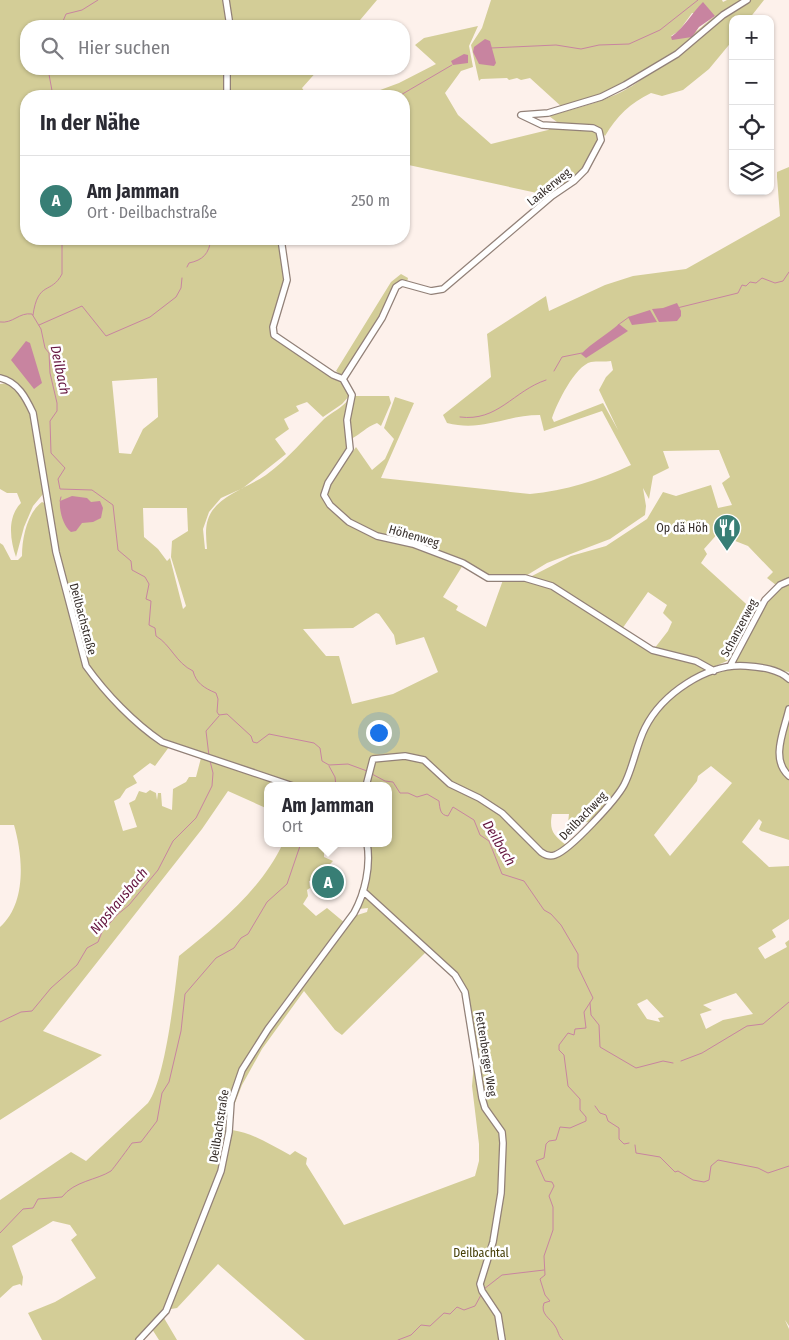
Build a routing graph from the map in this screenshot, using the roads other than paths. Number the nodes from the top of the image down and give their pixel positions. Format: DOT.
graph roads {
  1 [pos="226,0"];
  2 [pos="747,0"];
  3 [pos="229,20"];
  4 [pos="227,75"];
  5 [pos="227,90"];
  6 [pos="282,245"];
  7 [pos="0,378"];
  8 [pos="343,379"];
  9 [pos="789,581"];
  10 [pos="730,666"];
  11 [pos="714,671"];
  12 [pos="789,679"];
  13 [pos="789,709"];
  14 [pos="789,776"];
  15 [pos="281,782"];
  16 [pos="367,782"];
  17 [pos="367,847"];
  18 [pos="363,892"];
  19 [pos="139,1340"];
  20 [pos="502,1340"];
  1 -- 3 [label="street"];
  2 -- 8 [label="street, Laakerweg"];
  4 -- 5 [label="street"];
  6 -- 8 [label="street"];
  7 -- 15 [label="street, Deilbachstraße"];
  8 -- 11 [label="street, Höhenweg"];
  9 -- 10 [label="street, Schanzerweg"];
  10 -- 11 [label="street"];
  10 -- 12 [label="street"];
  11 -- 16 [label="street, Deilbachweg"];
  13 -- 14 [label="street"];
  17 -- 18 [label="street, Deilbachstraße"];
  18 -- 19 [label="street, Deilbachstraße"];
  18 -- 20 [label="street, Fettenberger Weg"];
}
